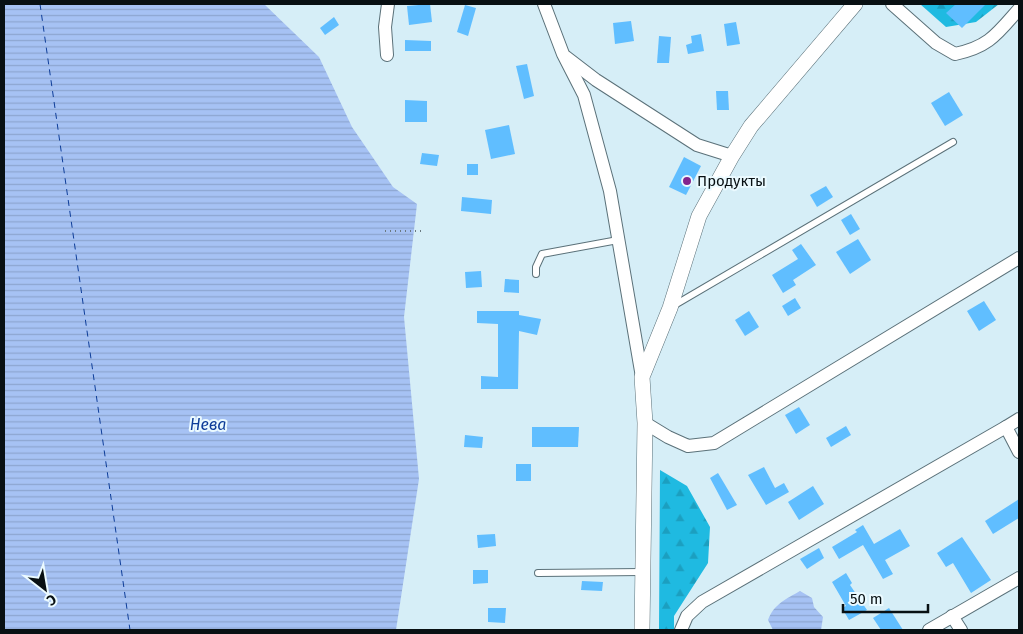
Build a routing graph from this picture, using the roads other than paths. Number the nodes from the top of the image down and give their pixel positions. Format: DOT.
graph roads {
  1 [pos="388,4"];
  2 [pos="544,4"];
  3 [pos="855,4"];
  4 [pos="892,4"];
  5 [pos="1019,10"];
  6 [pos="387,54"];
  7 [pos="563,54"];
  8 [pos="953,142"];
  9 [pos="732,156"];
  10 [pos="618,240"];
  11 [pos="1019,258"];
  12 [pos="536,274"];
  13 [pos="670,308"];
  14 [pos="642,377"];
  15 [pos="1019,419"];
  16 [pos="645,424"];
  17 [pos="1006,428"];
  18 [pos="1019,452"];
  19 [pos="643,572"];
  20 [pos="538,573"];
  21 [pos="1019,578"];
  22 [pos="952,616"];
  23 [pos="642,630"];
  24 [pos="681,630"];
  25 [pos="928,630"];
  26 [pos="962,630"];
  1 -- 6 [label="street"];
  2 -- 7 [label="street"];
  3 -- 9 [label="street"];
  4 -- 5 [label="street"];
  7 -- 9 [label="street"];
  7 -- 10 [label="street"];
  8 -- 13 [label="lane"];
  9 -- 13 [label="street"];
  10 -- 12 [label="lane"];
  10 -- 14 [label="street"];
  11 -- 16 [label="street"];
  13 -- 14 [label="street"];
  14 -- 16 [label="street"];
  15 -- 17 [label="street"];
  16 -- 19 [label="street"];
  17 -- 18 [label="street"];
  17 -- 24 [label="street"];
  19 -- 20 [label="lane"];
  19 -- 23 [label="street"];
  21 -- 22 [label="street"];
  22 -- 25 [label="street"];
  22 -- 26 [label="street"];
}
